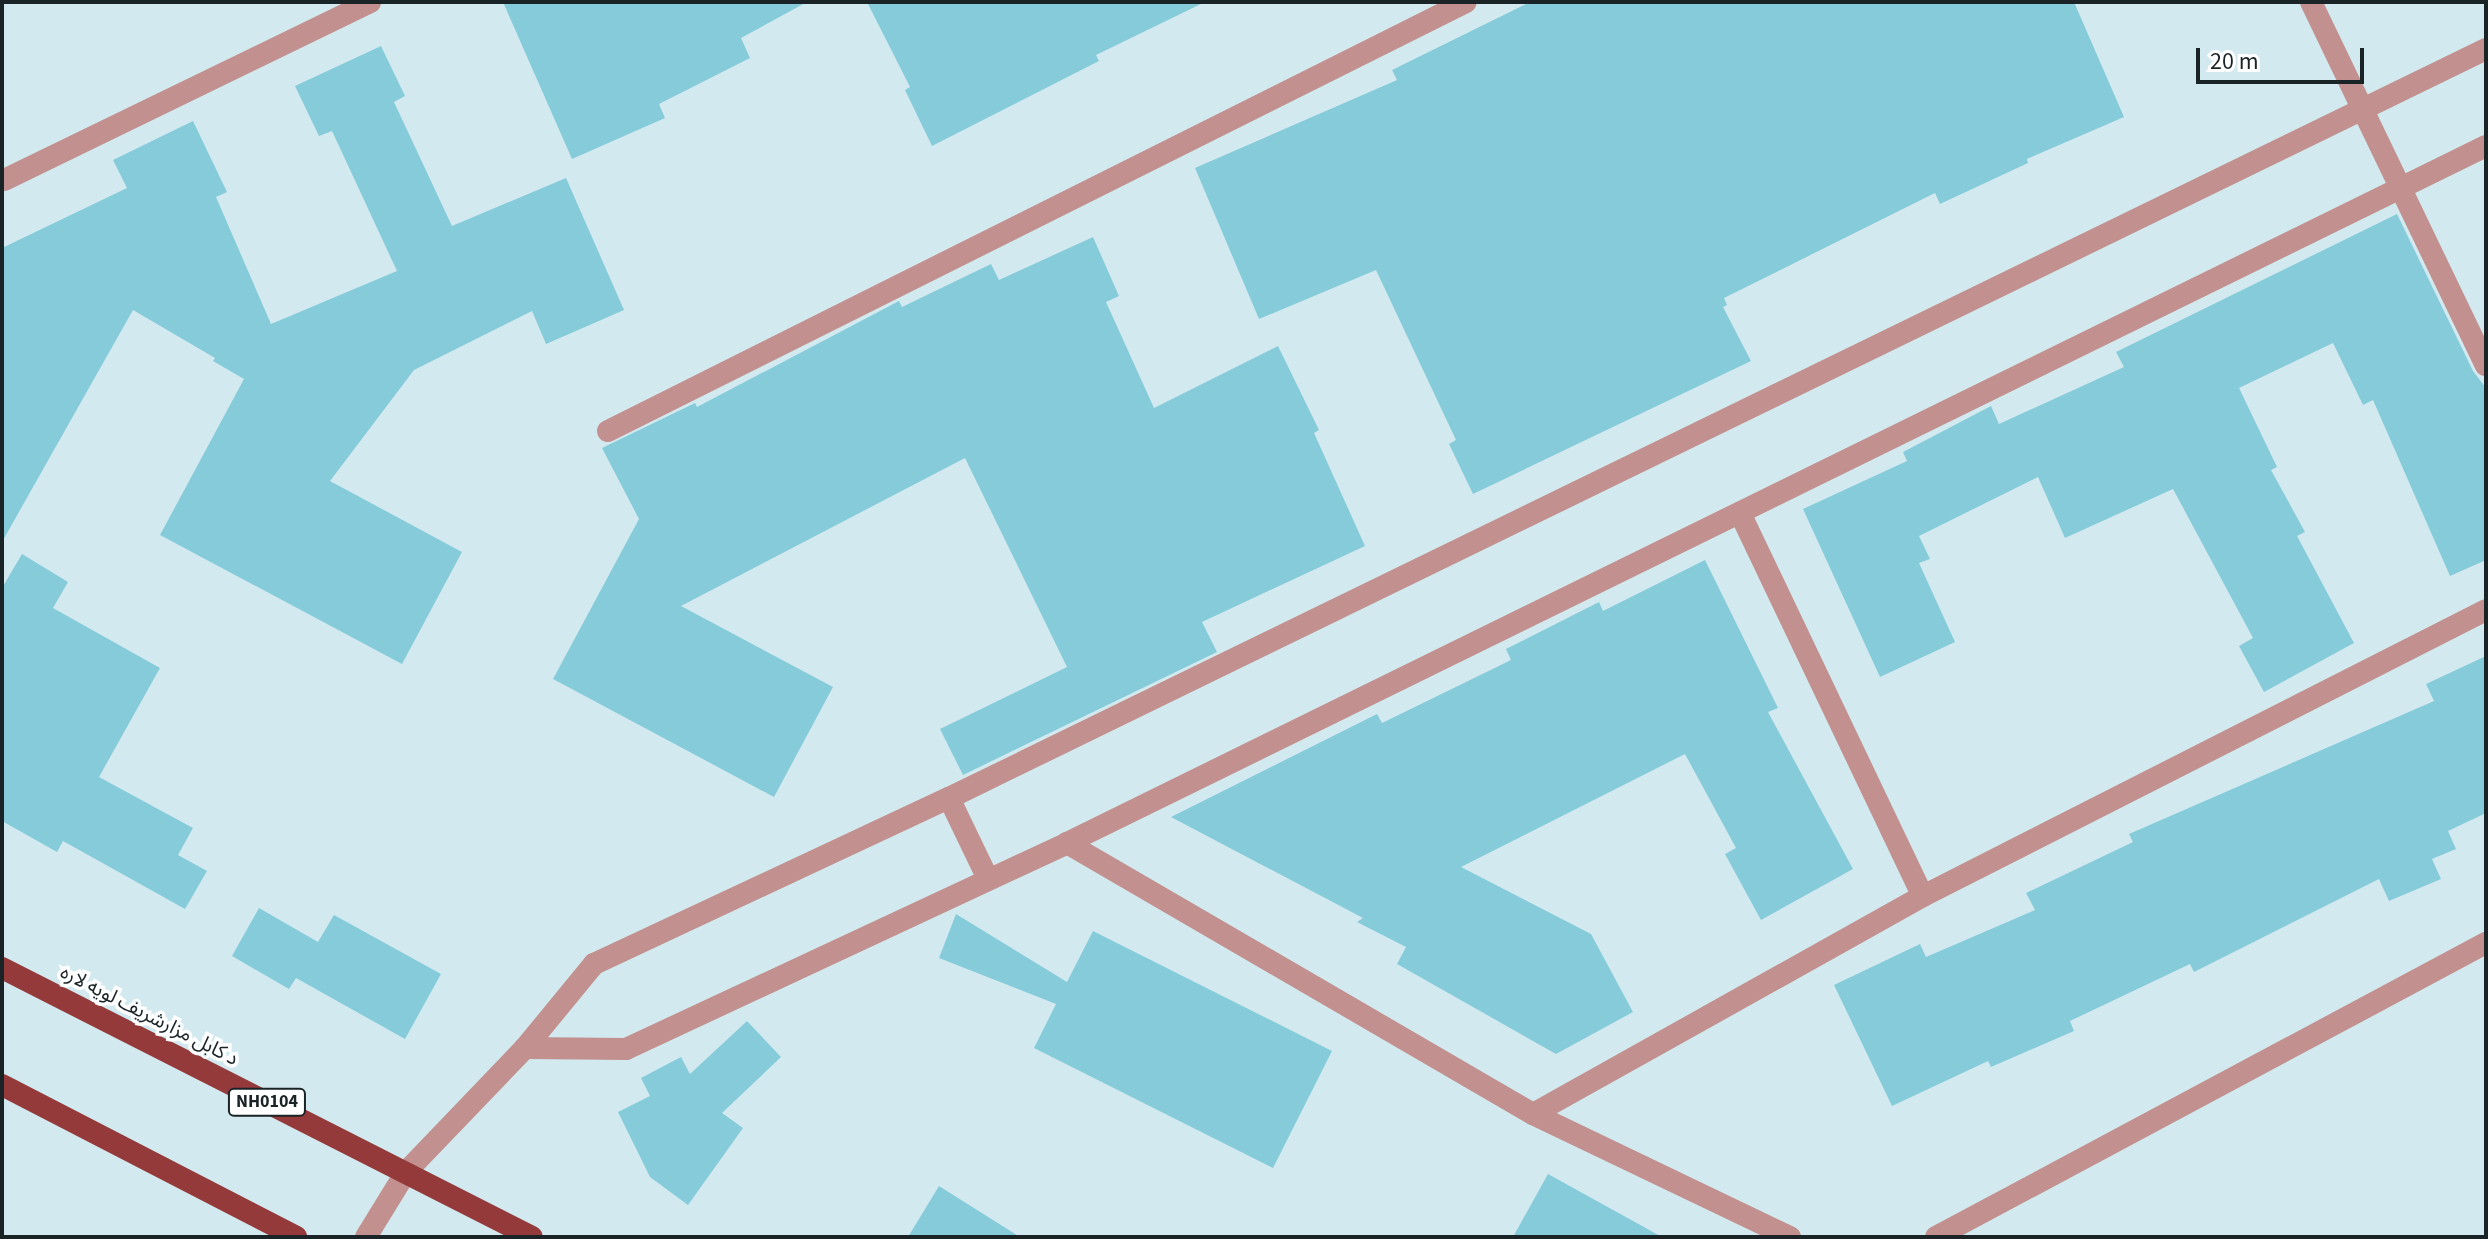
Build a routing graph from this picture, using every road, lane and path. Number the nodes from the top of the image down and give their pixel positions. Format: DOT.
graph roads {
  1 [pos="370,2"];
  2 [pos="1466,2"];
  3 [pos="2311,2"];
  4 [pos="2486,49"];
  5 [pos="2362,109"];
  6 [pos="2486,146"];
  7 [pos="4,180"];
  8 [pos="2400,190"];
  9 [pos="2486,365"];
  10 [pos="608,431"];
  11 [pos="1740,513"];
  12 [pos="2486,610"];
  13 [pos="949,798"];
  14 [pos="1067,843"];
  15 [pos="988,879"];
  16 [pos="1923,896"];
  17 [pos="2486,943"];
  18 [pos="2,968"];
  19 [pos="525,1048"];
  20 [pos="2,1085"];
  21 [pos="1533,1114"];
  22 [pos="406,1172"];
  23 [pos="296,1237"];
  24 [pos="366,1237"];
  25 [pos="532,1237"];
  26 [pos="1790,1237"];
  27 [pos="1936,1237"];
  1 -- 7 [label="street"];
  2 -- 10 [label="street"];
  3 -- 5 [label="street"];
  4 -- 5 [label="street"];
  5 -- 8 [label="street"];
  5 -- 13 [label="street"];
  6 -- 8 [label="street"];
  8 -- 9 [label="street"];
  8 -- 11 [label="street"];
  11 -- 14 [label="street"];
  11 -- 16 [label="street"];
  12 -- 16 [label="street"];
  13 -- 15 [label="street"];
  13 -- 19 [label="street"];
  14 -- 15 [label="street"];
  14 -- 21 [label="street"];
  15 -- 19 [label="street"];
  16 -- 21 [label="street"];
  17 -- 27 [label="street"];
  18 -- 22 [label="highway, د کابل مزارشریف لویه لاره / NH0104"];
  19 -- 22 [label="street"];
  20 -- 23 [label="highway"];
  21 -- 26 [label="street"];
  22 -- 24 [label="street"];
  22 -- 25 [label="highway, د کابل مزارشریف لویه لاره / NH0104"];
}
